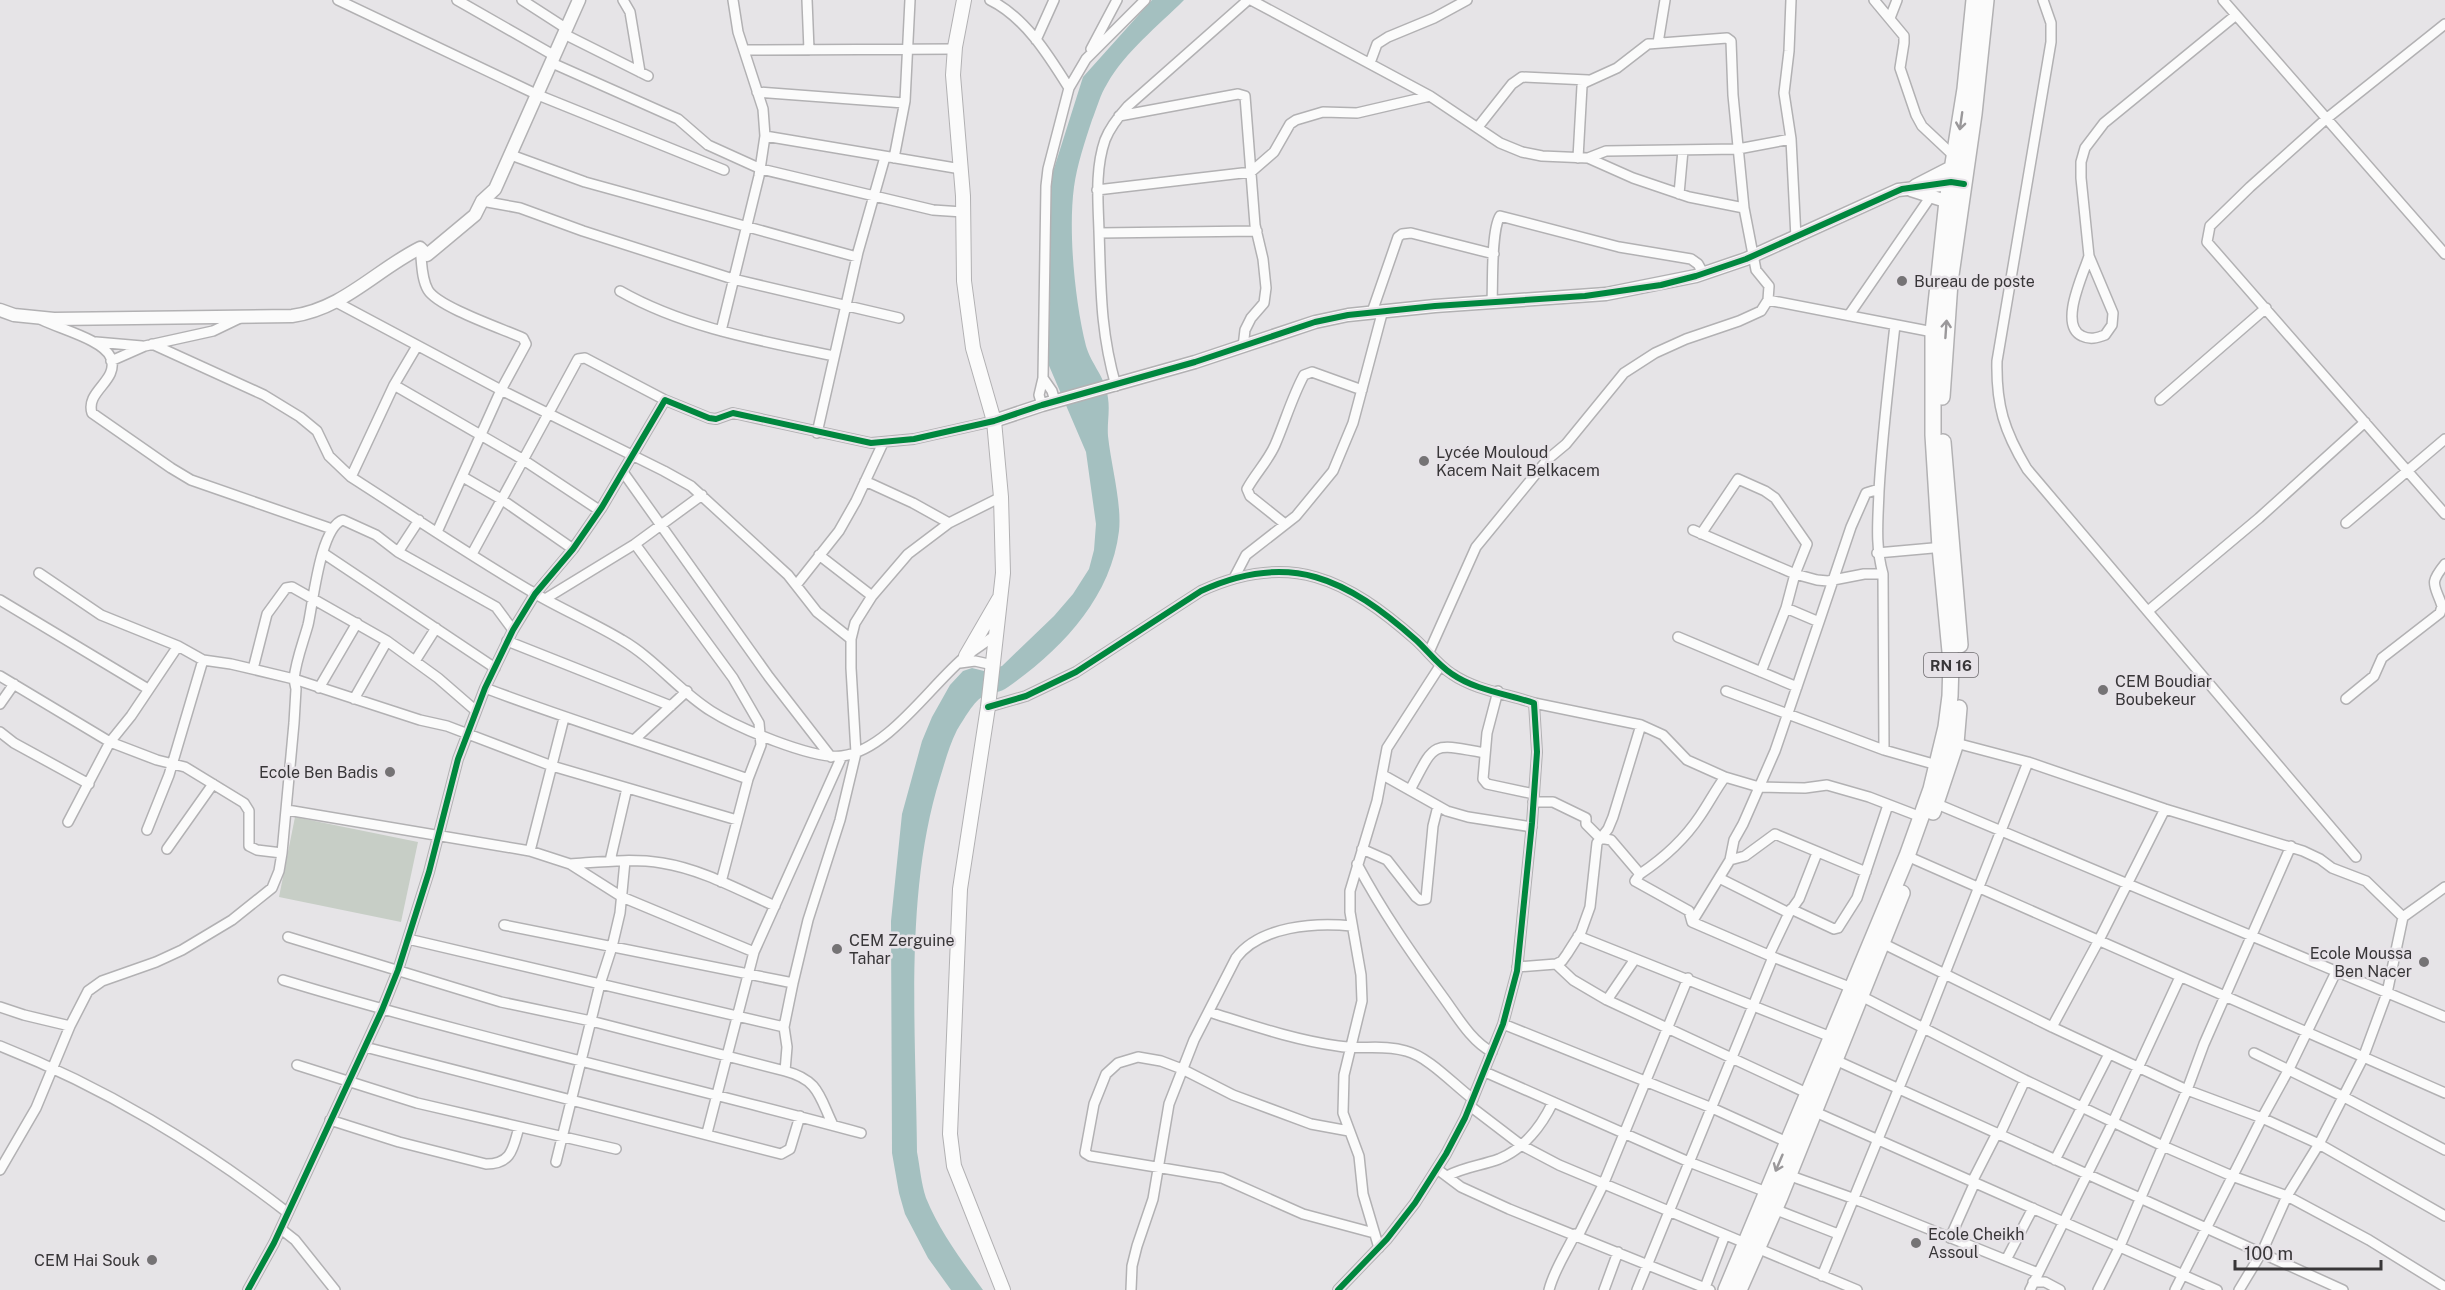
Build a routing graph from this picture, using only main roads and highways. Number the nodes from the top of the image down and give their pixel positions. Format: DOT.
graph roads {
  1 [pos="964,0"];
  2 [pos="1974,0"];
  3 [pos="1986,0"];
  4 [pos="1956,173"];
  5 [pos="1911,188"];
  6 [pos="1954,204"];
  7 [pos="1946,547"];
  8 [pos="1002,595"];
  9 [pos="963,659"];
  10 [pos="1950,742"];
  11 [pos="1911,858"];
  12 [pos="1856,992"];
  13 [pos="1774,1199"];
  14 [pos="1751,1246"];
  15 [pos="1003,1290"];
  16 [pos="1726,1290"];
  17 [pos="1738,1290"];
  1 -- 8 [label="main road"];
  2 -- 4 [label="main road, RN 16, one-way"];
  3 -- 4 [label="main road, RN 16"];
  4 -- 5 [label="main road"];
  4 -- 6 [label="main road, RN 16"];
  7 -- 6 [label="main road, RN 16, one-way"];
  6 -- 7 [label="main road, RN 16"];
  7 -- 10 [label="main road, RN 16"];
  8 -- 9 [label="main road"];
  8 -- 15 [label="main road"];
  10 -- 11 [label="main road, RN 16"];
  10 -- 11 [label="main road, RN 16"];
  11 -- 12 [label="main road, RN 16"];
  12 -- 13 [label="main road, RN 16"];
  12 -- 13 [label="main road, RN 16, one-way"];
  13 -- 14 [label="main road, RN 16"];
  14 -- 16 [label="main road, RN 16"];
  14 -- 17 [label="main road, RN 16"];
}
